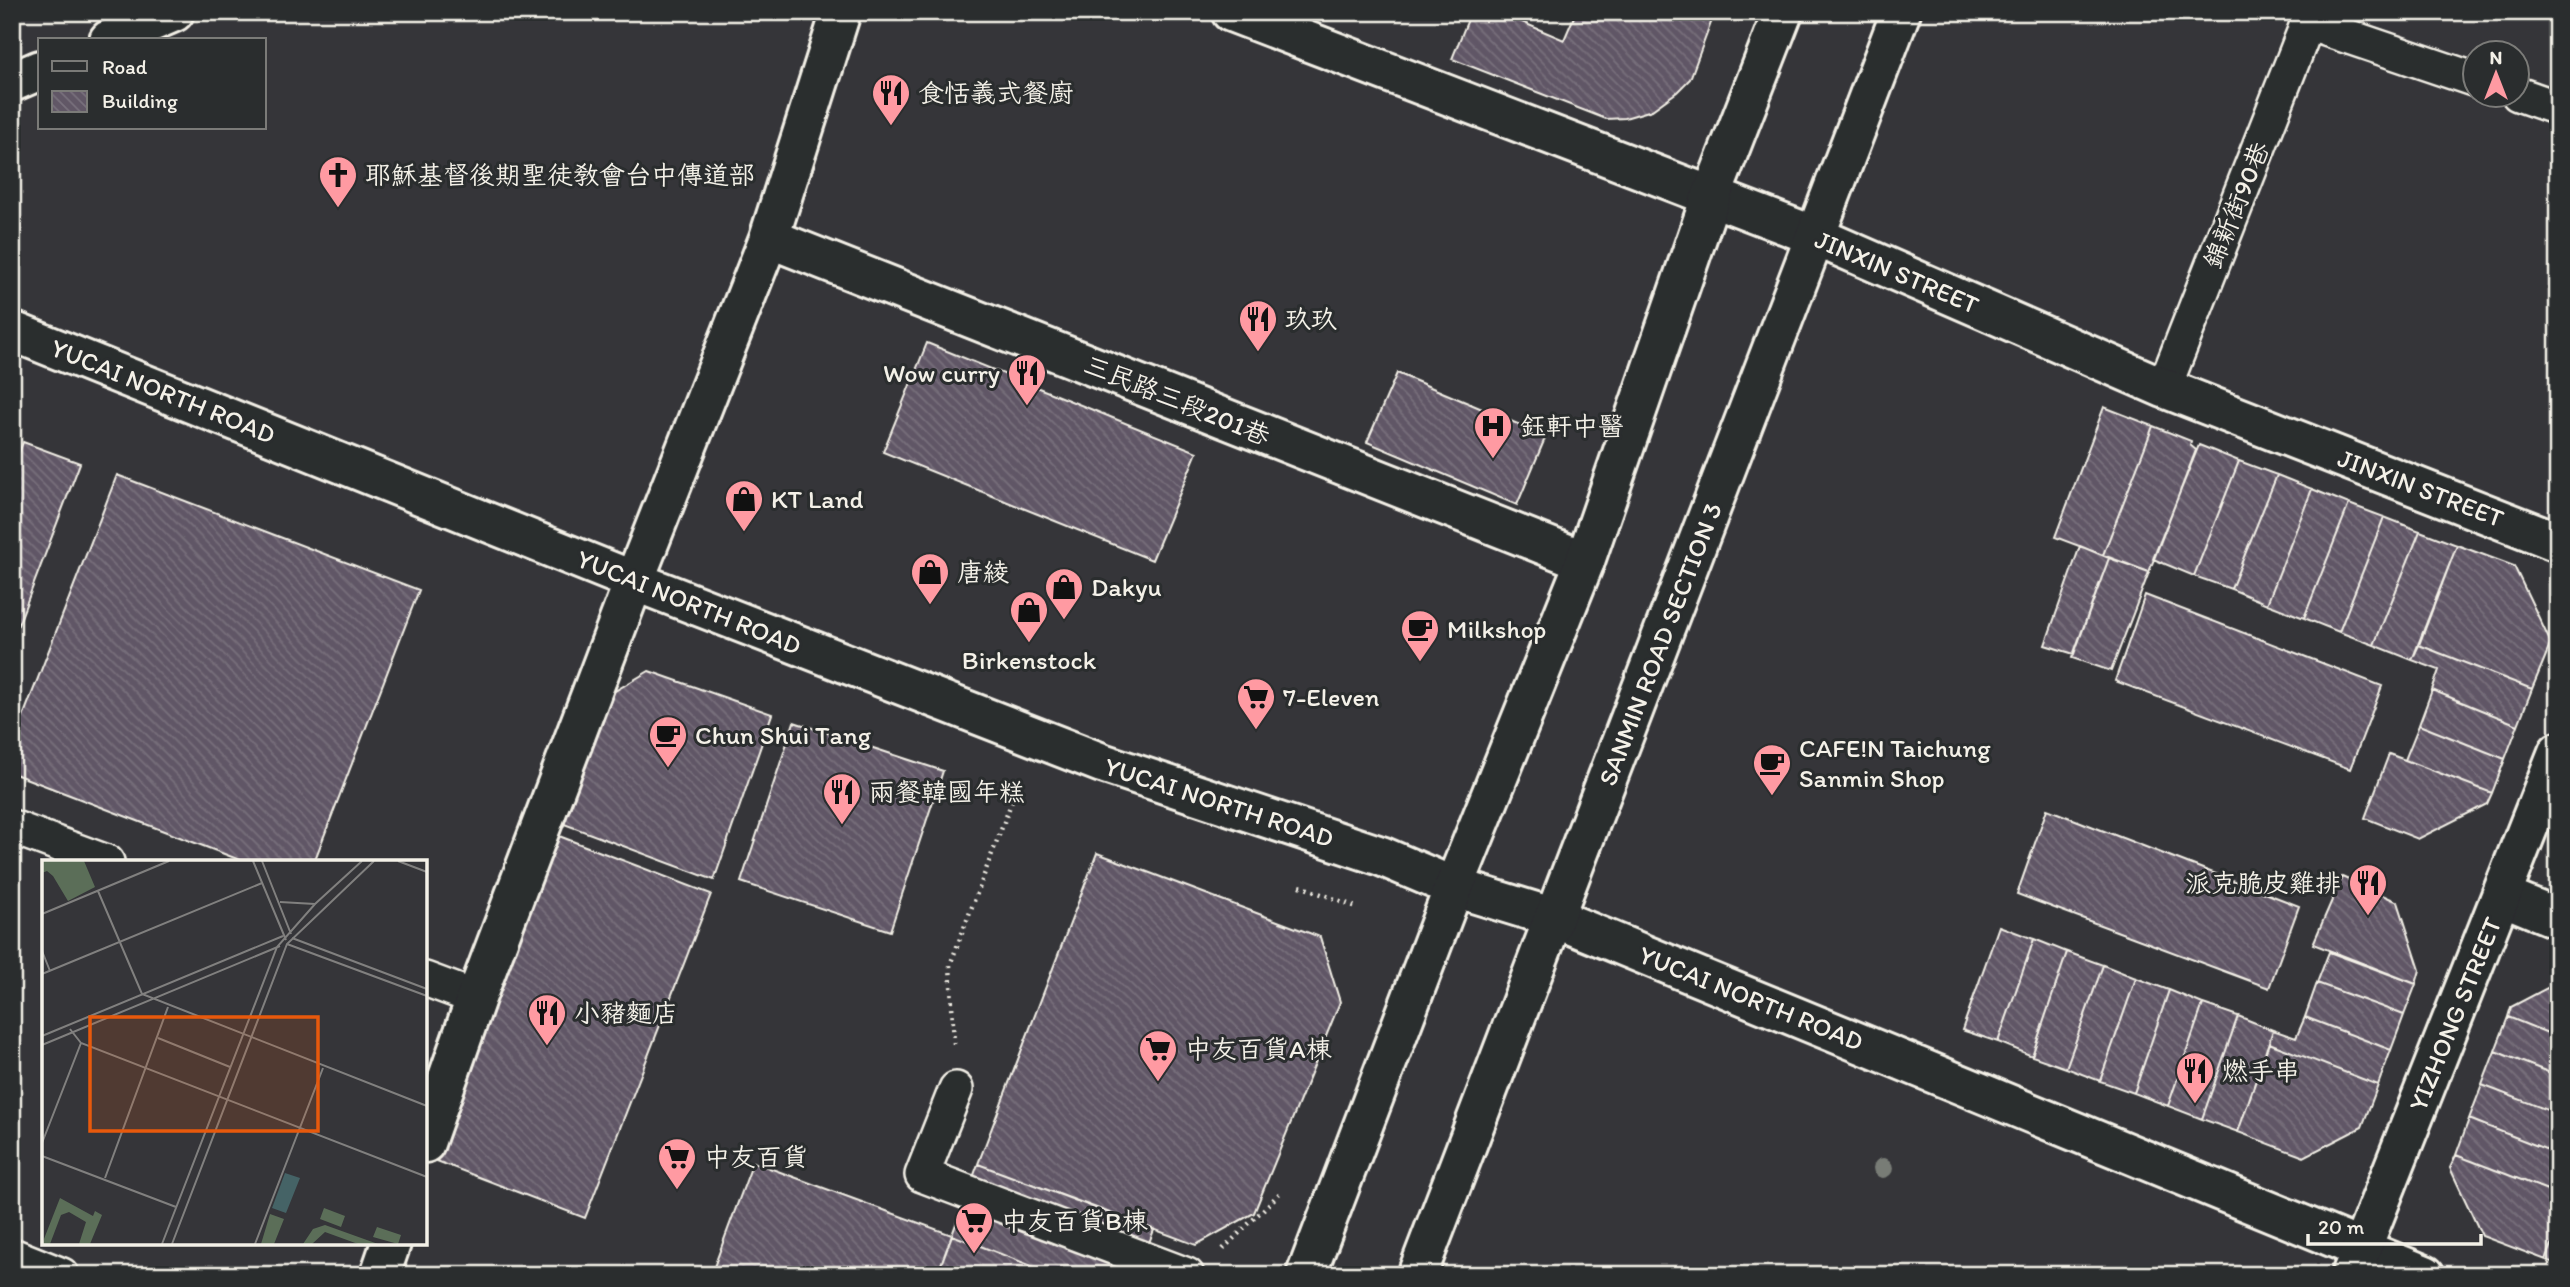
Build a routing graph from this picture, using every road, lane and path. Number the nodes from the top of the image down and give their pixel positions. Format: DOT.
graph roads {
  1 [pos="174,12"];
  2 [pos="841,12"];
  3 [pos="1231,12"];
  4 [pos="1783,12"];
  5 [pos="1901,12"];
  6 [pos="2310,18"];
  7 [pos="114,38"];
  8 [pos="38,70"];
  9 [pos="2462,75"];
  10 [pos="12,82"];
  11 [pos="2532,99"];
  12 [pos="2558,108"];
  13 [pos="1711,197"];
  14 [pos="1815,236"];
  15 [pos="769,238"];
  16 [pos="12,331"];
  17 [pos="2164,388"];
  18 [pos="2558,542"];
  19 [pos="1586,561"];
  20 [pos="634,581"];
  21 [pos="2558,752"];
  22 [pos="1020,781"];
  23 [pos="12,827"];
  24 [pos="102,860"];
  25 [pos="1454,887"];
  26 [pos="2502,896"];
  27 [pos="1555,918"];
  28 [pos="2558,919"];
  29 [pos="427,980"];
  30 [pos="476,998"];
  31 [pos="956,1088"];
  32 [pos="427,1137"];
  33 [pos="1292,1182"];
  34 [pos="390,1245"];
  35 [pos="1219,1253"];
  36 [pos="12,1255"];
  37 [pos="2356,1262"];
  38 [pos="62,1275"];
  39 [pos="380,1275"];
  40 [pos="1187,1275"];
  41 [pos="1306,1275"];
  42 [pos="1417,1275"];
  43 [pos="2425,1275"];
  1 -- 7 [label="street"];
  2 -- 15 [label="street"];
  3 -- 13 [label="street, JINXIN STREET"];
  4 -- 13 [label="street"];
  5 -- 14 [label="street, SANMIN ROAD SECTION 3"];
  6 -- 9 [label="lane, 錦新街90巷"];
  6 -- 17 [label="lane, 錦新街90巷"];
  8 -- 10 [label="street"];
  11 -- 12 [label="lane"];
  13 -- 14 [label="street, JINXIN STREET"];
  13 -- 19 [label="street"];
  14 -- 17 [label="street, JINXIN STREET"];
  14 -- 27 [label="street, SANMIN ROAD SECTION 3"];
  15 -- 19 [label="street, 三民路三段201巷"];
  15 -- 20 [label="street"];
  16 -- 20 [label="street, YUCAI NORTH ROAD"];
  17 -- 18 [label="street, JINXIN STREET"];
  19 -- 25 [label="street"];
  20 -- 25 [label="street, YUCAI NORTH ROAD"];
  20 -- 30 [label="street"];
  21 -- 26 [label="street, YIZHONG STREET"];
  22 -- 31 [label="path"];
  23 -- 24 [label="lane"];
  25 -- 27 [label="street, YUCAI NORTH ROAD"];
  25 -- 41 [label="street"];
  26 -- 28 [label="street"];
  26 -- 37 [label="street, YIZHONG STREET"];
  27 -- 37 [label="street, YUCAI NORTH ROAD"];
  27 -- 42 [label="street, SANMIN ROAD SECTION 3"];
  29 -- 30 [label="lane"];
  30 -- 32 [label="street"];
  31 -- 40 [label="lane"];
  33 -- 35 [label="path"];
  34 -- 39 [label="street"];
  36 -- 38 [label="lane"];
  37 -- 43 [label="street, YUCAI NORTH ROAD"];
}
